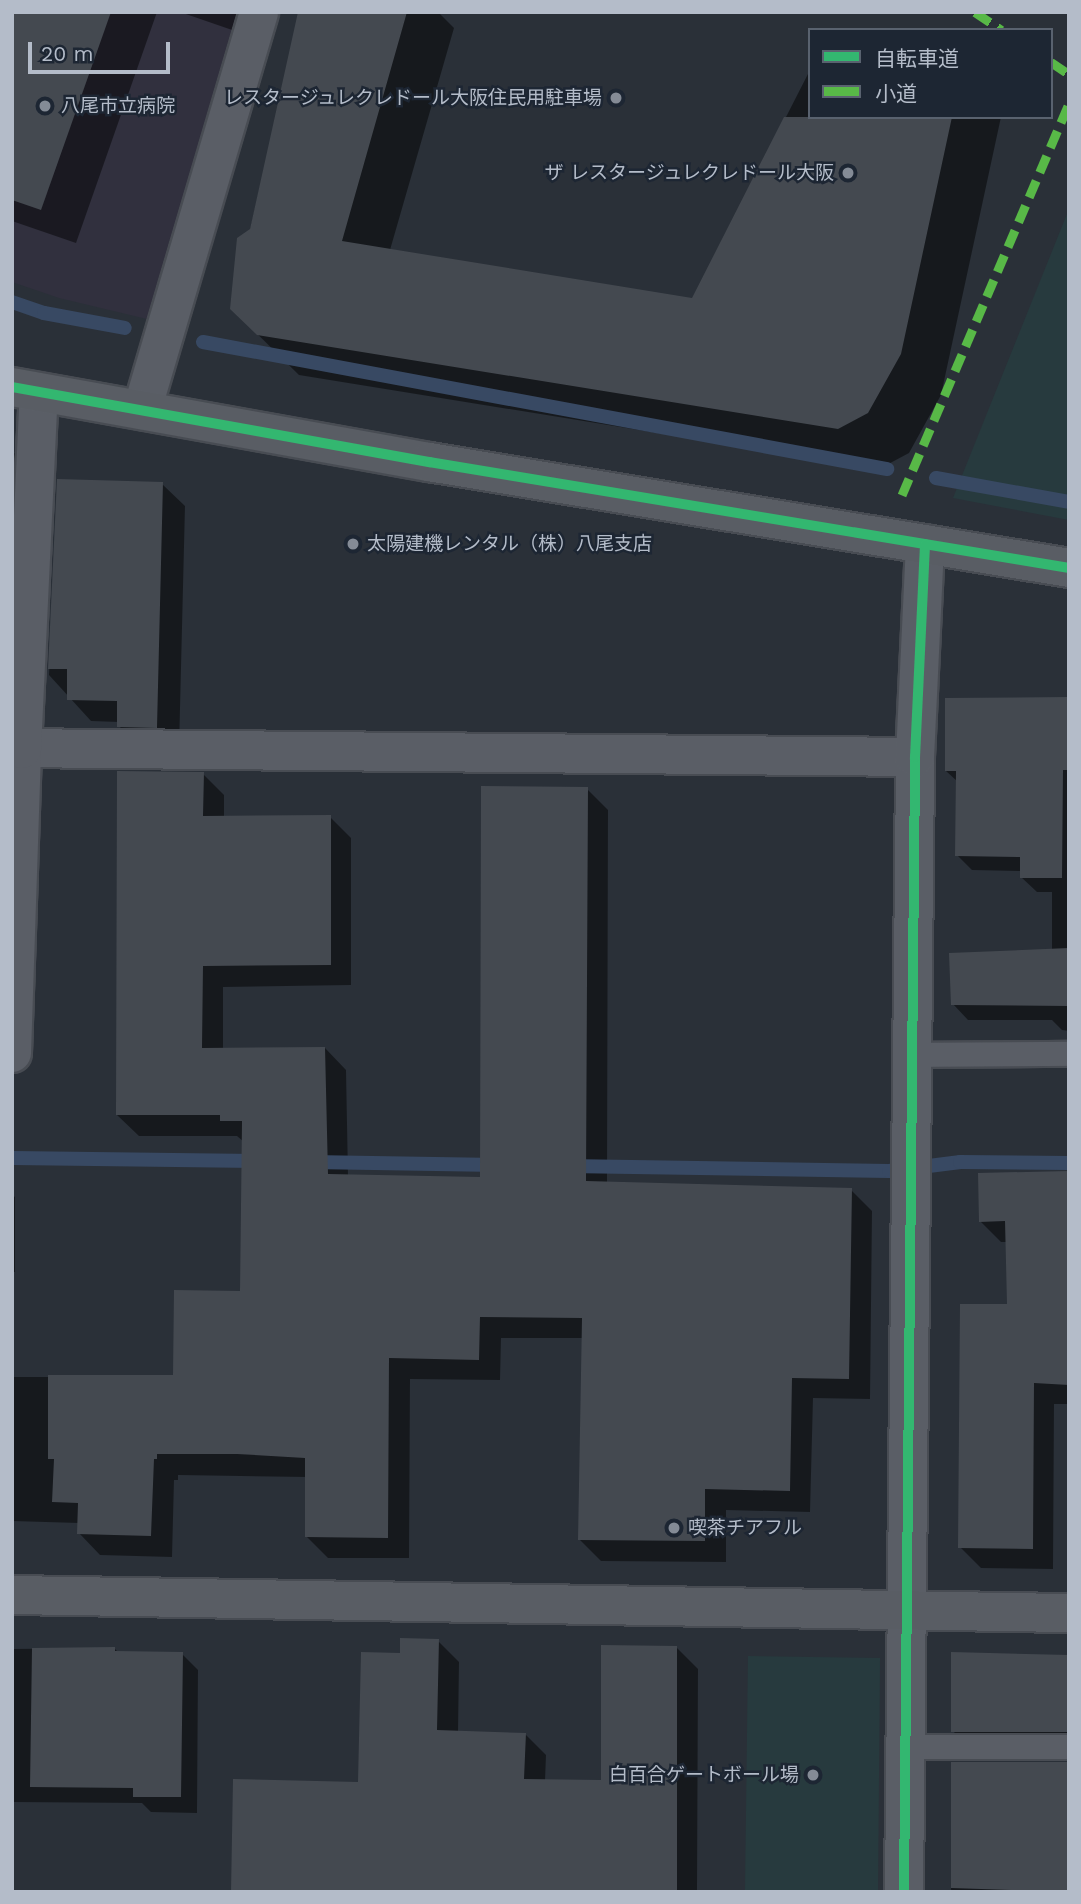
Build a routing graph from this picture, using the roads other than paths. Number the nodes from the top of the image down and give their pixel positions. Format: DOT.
graph roads {
  1 [pos="260,12"];
  2 [pos="25,389"];
  3 [pos="142,410"];
  4 [pos="925,544"];
  5 [pos="1069,568"];
  6 [pos="17,749"];
  7 [pos="915,757"];
  8 [pos="12,1053"];
  9 [pos="1069,1054"];
  10 [pos="913,1055"];
  11 [pos="12,1595"];
  12 [pos="907,1611"];
  13 [pos="1069,1613"];
  14 [pos="906,1747"];
  15 [pos="1069,1747"];
  16 [pos="904,1892"];
  1 -- 3 [label="street"];
  2 -- 3 [label="street"];
  2 -- 6 [label="street"];
  3 -- 4 [label="street"];
  4 -- 5 [label="street"];
  4 -- 7 [label="street"];
  6 -- 7 [label="street"];
  6 -- 8 [label="street"];
  7 -- 10 [label="street"];
  9 -- 10 [label="lane"];
  10 -- 12 [label="street"];
  11 -- 12 [label="street"];
  12 -- 13 [label="street"];
  12 -- 14 [label="street"];
  14 -- 15 [label="lane"];
  14 -- 16 [label="street"];
}
